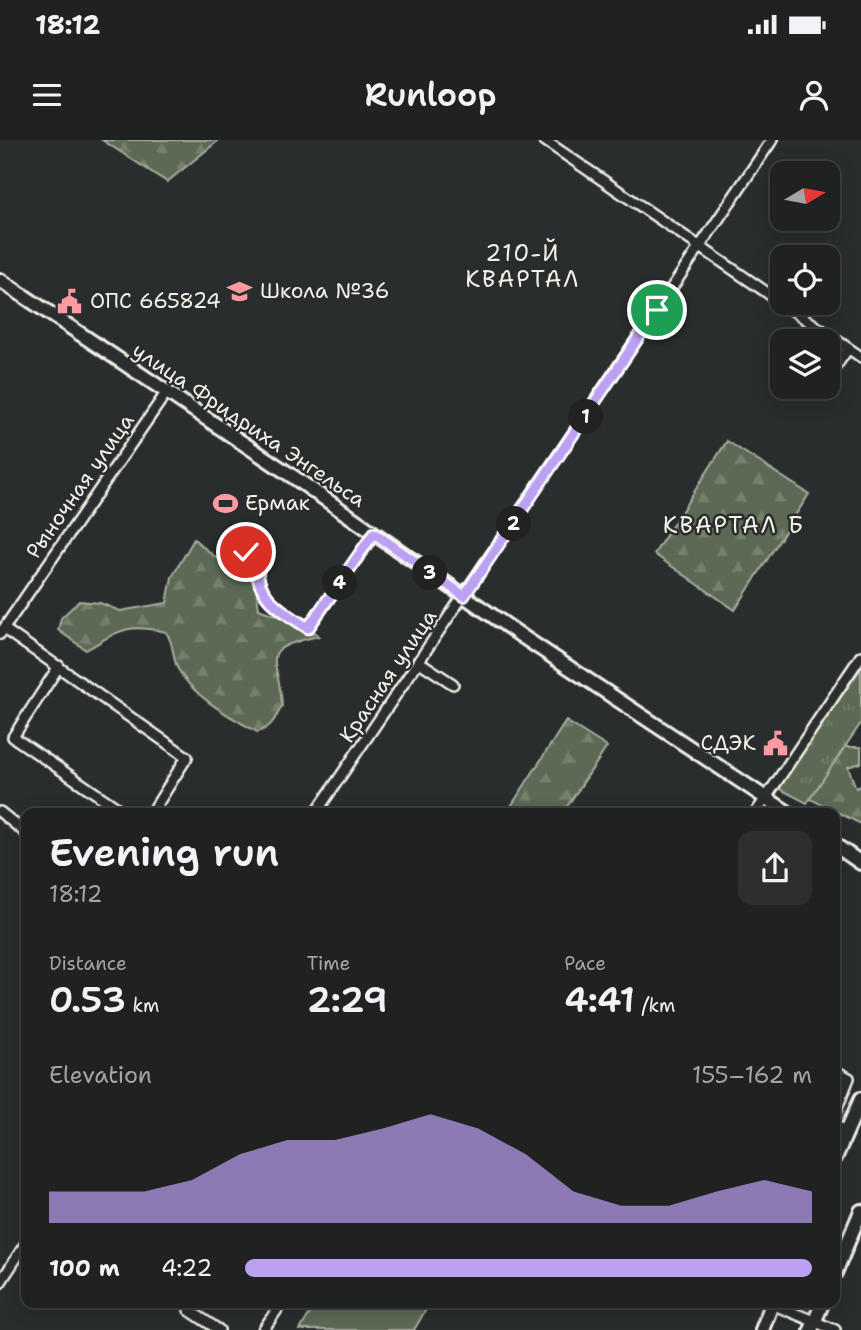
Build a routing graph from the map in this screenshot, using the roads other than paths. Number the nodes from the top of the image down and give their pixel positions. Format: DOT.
graph roads {
  1 [pos="544,140"];
  2 [pos="772,140"];
  3 [pos="700,248"];
  4 [pos="0,280"];
  5 [pos="848,349"];
  6 [pos="861,357"];
  7 [pos="840,360"];
  8 [pos="166,393"];
  9 [pos="374,533"];
  10 [pos="246,552"];
  11 [pos="464,596"];
  12 [pos="2,631"];
  13 [pos="861,656"];
  14 [pos="418,661"];
  15 [pos="59,666"];
  16 [pos="453,684"];
  17 [pos="766,798"];
  18 [pos="117,808"];
  19 [pos="155,808"];
  20 [pos="319,808"];
  21 [pos="759,808"];
  22 [pos="781,808"];
  23 [pos="0,812"];
  24 [pos="21,829"];
  25 [pos="840,848"];
  26 [pos="861,863"];
  27 [pos="840,1073"];
  28 [pos="861,1099"];
  29 [pos="840,1100"];
  30 [pos="841,1129"];
  31 [pos="861,1211"];
  32 [pos="21,1251"];
  33 [pos="840,1261"];
  34 [pos="0,1283"];
  35 [pos="278,1308"];
  36 [pos="770,1308"];
  37 [pos="779,1308"];
  38 [pos="820,1308"];
  39 [pos="189,1310"];
  40 [pos="812,1326"];
  41 [pos="219,1330"];
  42 [pos="263,1330"];
  43 [pos="762,1330"];
  44 [pos="835,1330"];
  1 -- 3 [label="street"];
  2 -- 3 [label="street, Красная улица"];
  3 -- 5 [label="street"];
  3 -- 11 [label="street, Красная улица"];
  4 -- 8 [label="street, улица Фридриха Энгельса"];
  5 -- 6 [label="street"];
  5 -- 7 [label="street"];
  8 -- 9 [label="street, улица Фридриха Энгельса"];
  8 -- 12 [label="street, Рыночная улица"];
  9 -- 10 [label="street"];
  9 -- 11 [label="street, улица Фридриха Энгельса"];
  11 -- 14 [label="street, Красная улица"];
  11 -- 17 [label="street, улица Фридриха Энгельса"];
  12 -- 15 [label="street"];
  13 -- 17 [label="street"];
  14 -- 16 [label="street"];
  14 -- 20 [label="street, Красная улица"];
  15 -- 18 [label="street"];
  15 -- 19 [label="street"];
  17 -- 21 [label="street"];
  17 -- 22 [label="street, улица Фридриха Энгельса"];
  23 -- 24 [label="street"];
  25 -- 26 [label="street"];
  27 -- 29 [label="street"];
  28 -- 30 [label="street"];
  31 -- 33 [label="street"];
  32 -- 34 [label="street"];
  35 -- 42 [label="street"];
  36 -- 43 [label="street"];
  37 -- 40 [label="street"];
  38 -- 40 [label="street"];
  39 -- 41 [label="street"];
  40 -- 44 [label="street"];
}
